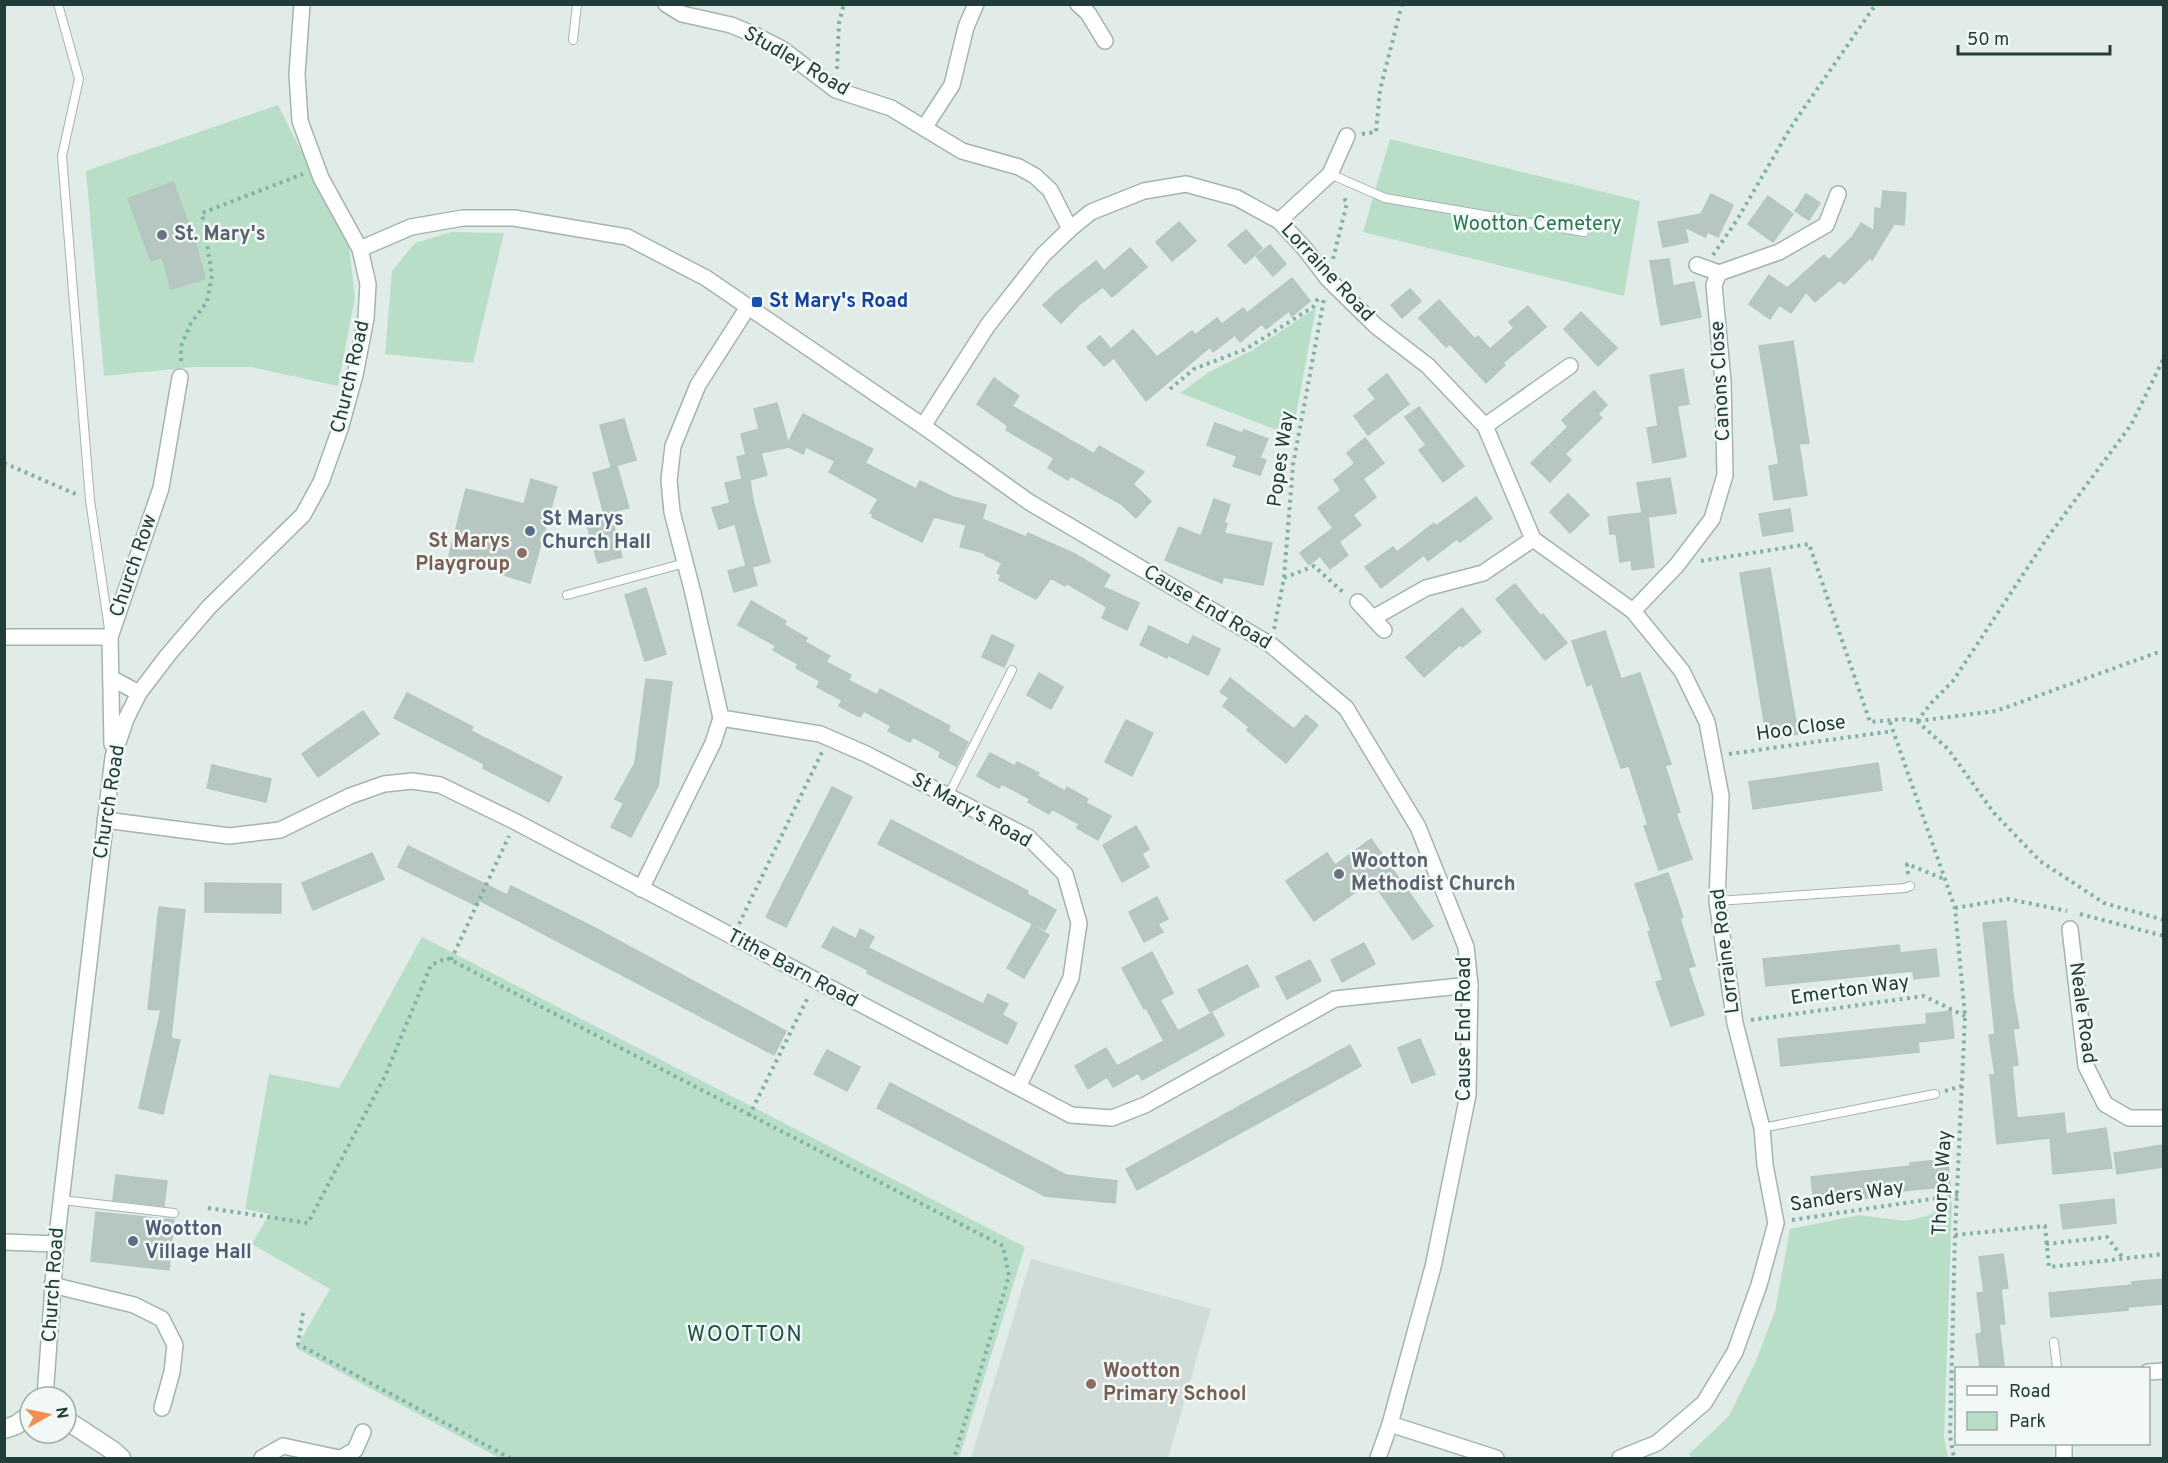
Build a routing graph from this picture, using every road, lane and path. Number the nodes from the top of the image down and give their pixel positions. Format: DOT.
graph roads {
  1 [pos="58,4"];
  2 [pos="302,4"];
  3 [pos="577,4"];
  4 [pos="666,4"];
  5 [pos="844,4"];
  6 [pos="976,4"];
  7 [pos="1078,4"];
  8 [pos="1402,4"];
  9 [pos="1876,4"];
  10 [pos="573,40"];
  11 [pos="1105,41"];
  12 [pos="836,90"];
  13 [pos="924,128"];
  14 [pos="1347,136"];
  15 [pos="318,169"];
  16 [pos="1330,174"];
  17 [pos="1838,194"];
  18 [pos="1280,221"];
  19 [pos="1070,229"];
  20 [pos="1584,232"];
  21 [pos="360,249"];
  22 [pos="1706,269"];
  23 [pos="1328,280"];
  24 [pos="748,306"];
  25 [pos="2163,358"];
  26 [pos="1570,366"];
  27 [pos="180,377"];
  28 [pos="1170,389"];
  29 [pos="923,426"];
  30 [pos="1485,426"];
  31 [pos="4,463"];
  32 [pos="90,500"];
  33 [pos="1533,539"];
  34 [pos="685,563"];
  35 [pos="1677,565"];
  36 [pos="1284,578"];
  37 [pos="567,595"];
  38 [pos="1358,602"];
  39 [pos="1633,611"];
  40 [pos="4,637"];
  41 [pos="110,637"];
  42 [pos="1271,645"];
  43 [pos="2163,652"];
  44 [pos="1012,670"];
  45 [pos="111,678"];
  46 [pos="140,693"];
  47 [pos="721,718"];
  48 [pos="1917,721"];
  49 [pos="1890,722"];
  50 [pos="1893,731"];
  51 [pos="829,738"];
  52 [pos="1714,756"];
  53 [pos="113,757"];
  54 [pos="948,796"];
  55 [pos="105,820"];
  56 [pos="516,822"];
  57 [pos="1945,879"];
  58 [pos="1910,886"];
  59 [pos="641,889"];
  60 [pos="1717,901"];
  61 [pos="2163,920"];
  62 [pos="2070,929"];
  63 [pos="733,937"];
  64 [pos="450,960"];
  65 [pos="816,981"];
  66 [pos="1470,985"];
  67 [pos="1965,1016"];
  68 [pos="1735,1022"];
  69 [pos="1018,1087"];
  70 [pos="1935,1094"];
  71 [pos="750,1116"];
  72 [pos="2163,1118"];
  73 [pos="1762,1128"];
  74 [pos="1958,1195"];
  75 [pos="62,1200"];
  76 [pos="208,1208"];
  77 [pos="174,1213"];
  78 [pos="1776,1223"];
  79 [pos="1955,1235"];
  80 [pos="4,1242"];
  81 [pos="56,1244"];
  82 [pos="2163,1254"];
  83 [pos="2123,1258"];
  84 [pos="2049,1267"];
  85 [pos="52,1285"];
  86 [pos="303,1313"];
  87 [pos="2054,1342"];
  88 [pos="2057,1367"];
  89 [pos="46,1385"];
  90 [pos="162,1408"];
  91 [pos="18,1424"];
  92 [pos="1390,1424"];
  93 [pos="78,1428"];
  94 [pos="4,1429"];
  95 [pos="363,1432"];
  96 [pos="121,1458"];
  97 [pos="262,1458"];
  98 [pos="340,1458"];
  99 [pos="510,1458"];
  100 [pos="954,1458"];
  101 [pos="1378,1458"];
  102 [pos="1496,1458"];
  103 [pos="1620,1458"];
  104 [pos="1954,1458"];
  1 -- 32 [label="lane"];
  2 -- 15 [label="street, Church Road"];
  3 -- 10 [label="lane"];
  4 -- 12 [label="street, Studley Road"];
  5 -- 12 [label="path"];
  6 -- 13 [label="street"];
  7 -- 11 [label="street"];
  8 -- 14 [label="path"];
  9 -- 22 [label="path"];
  12 -- 13 [label="street, Studley Road"];
  13 -- 19 [label="street, Studley Road"];
  14 -- 16 [label="street"];
  15 -- 21 [label="street, Church Road"];
  15 -- 27 [label="path"];
  16 -- 18 [label="street"];
  16 -- 20 [label="lane"];
  16 -- 23 [label="path"];
  17 -- 22 [label="street"];
  18 -- 19 [label="street, Lorraine Road"];
  18 -- 23 [label="street, Lorraine Road"];
  19 -- 29 [label="street, Lorraine Road"];
  21 -- 24 [label="street, Cause End Road"];
  21 -- 46 [label="street, Church Road"];
  22 -- 35 [label="street, Canons Close"];
  23 -- 28 [label="path"];
  23 -- 30 [label="street, Lorraine Road"];
  23 -- 36 [label="path, Popes Way"];
  24 -- 29 [label="street, Cause End Road"];
  24 -- 34 [label="street"];
  25 -- 48 [label="path"];
  26 -- 30 [label="street"];
  27 -- 41 [label="street, Church Row"];
  29 -- 42 [label="street, Cause End Road"];
  30 -- 33 [label="street, Lorraine Road"];
  31 -- 32 [label="path"];
  32 -- 41 [label="lane"];
  33 -- 38 [label="street"];
  33 -- 39 [label="street, Lorraine Road"];
  34 -- 37 [label="lane"];
  34 -- 47 [label="street"];
  35 -- 39 [label="street, Canons Close"];
  35 -- 49 [label="path"];
  36 -- 38 [label="path"];
  36 -- 42 [label="path, Popes Way"];
  39 -- 52 [label="street, Lorraine Road"];
  40 -- 41 [label="street"];
  41 -- 45 [label="street, Church Row"];
  42 -- 66 [label="street, Cause End Road"];
  43 -- 48 [label="path"];
  44 -- 54 [label="lane"];
  45 -- 46 [label="street"];
  45 -- 53 [label="street, Church Row"];
  46 -- 53 [label="street, Church Road"];
  47 -- 51 [label="street, St Mary's Road"];
  47 -- 59 [label="street"];
  48 -- 49 [label="path"];
  48 -- 61 [label="path"];
  49 -- 50 [label="path, Thorpe Way"];
  50 -- 52 [label="path, Hoo Close"];
  50 -- 57 [label="path, Thorpe Way"];
  51 -- 54 [label="street, St Mary's Road"];
  51 -- 63 [label="path"];
  52 -- 60 [label="street, Lorraine Road"];
  53 -- 55 [label="street, Church Road"];
  54 -- 69 [label="street, St Mary's Road"];
  55 -- 56 [label="street, Tithe Barn Road"];
  55 -- 75 [label="street, Church Road"];
  56 -- 59 [label="street, Tithe Barn Road"];
  56 -- 64 [label="path"];
  57 -- 58 [label="path"];
  57 -- 67 [label="path, Thorpe Way"];
  58 -- 60 [label="lane"];
  59 -- 63 [label="street, Tithe Barn Road"];
  60 -- 68 [label="street, Lorraine Road"];
  62 -- 72 [label="street, Neale Road"];
  63 -- 65 [label="street, Tithe Barn Road"];
  64 -- 71 [label="path"];
  64 -- 76 [label="path"];
  65 -- 69 [label="street, Tithe Barn Road"];
  65 -- 71 [label="path"];
  66 -- 69 [label="street, Tithe Barn Road"];
  66 -- 92 [label="street, Cause End Road"];
  67 -- 68 [label="path, Emerton Way"];
  67 -- 74 [label="path, Thorpe Way"];
  68 -- 73 [label="street, Lorraine Road"];
  70 -- 73 [label="lane"];
  71 -- 100 [label="path"];
  73 -- 78 [label="street, Lorraine Road"];
  74 -- 78 [label="path, Sanders Way"];
  74 -- 79 [label="path, Thorpe Way"];
  75 -- 77 [label="lane"];
  75 -- 81 [label="street, Church Road"];
  78 -- 103 [label="street, Lorraine Road"];
  79 -- 84 [label="path"];
  79 -- 104 [label="path, Thorpe Way"];
  80 -- 81 [label="street"];
  81 -- 85 [label="street, Church Road"];
  82 -- 83 [label="path"];
  83 -- 84 [label="path"];
  83 -- 84 [label="path"];
  85 -- 89 [label="street, Church Road"];
  85 -- 90 [label="street"];
  86 -- 99 [label="path"];
  87 -- 88 [label="lane"];
  91 -- 94 [label="street"];
  92 -- 101 [label="street, Cause End Road"];
  92 -- 102 [label="street"];
  93 -- 96 [label="street"];
  95 -- 98 [label="street"];
  97 -- 98 [label="street"];
}
